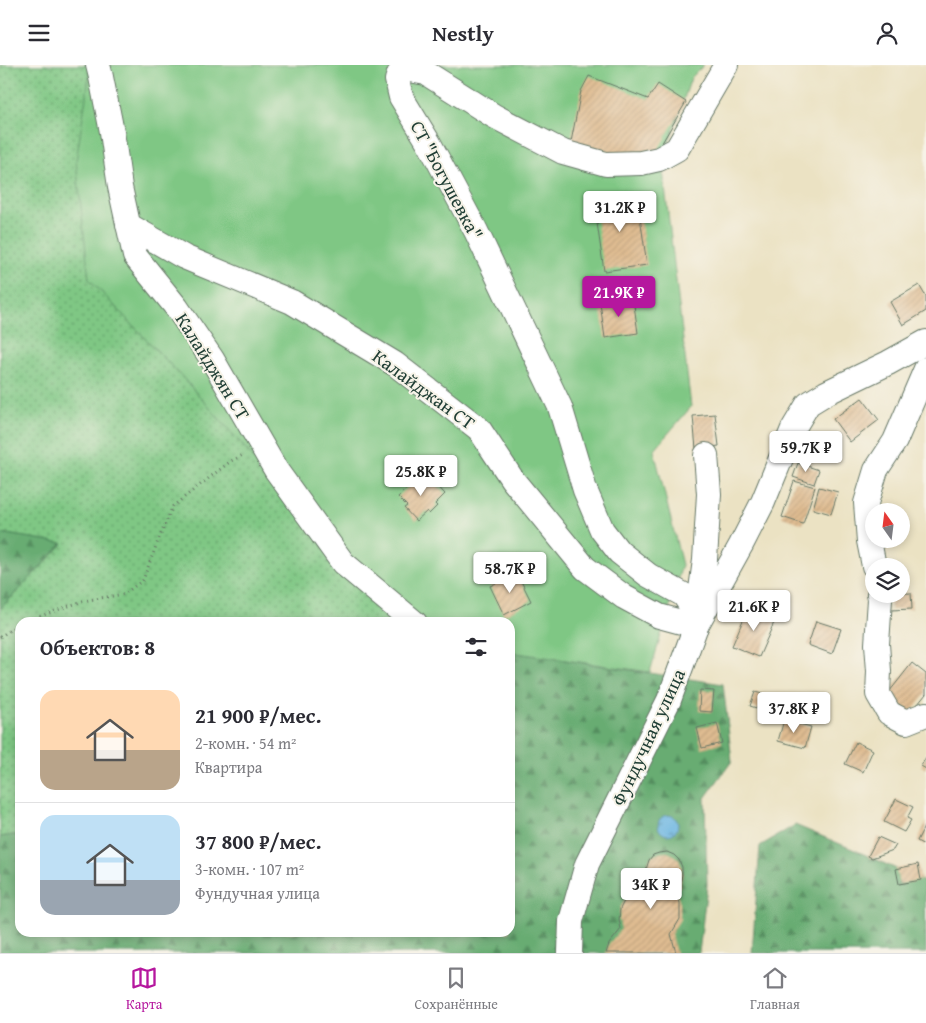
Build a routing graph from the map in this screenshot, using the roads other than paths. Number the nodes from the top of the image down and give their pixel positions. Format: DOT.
graph roads {
  1 [pos="98,65"];
  2 [pos="726,65"];
  3 [pos="128,225"];
  4 [pos="926,343"];
  5 [pos="926,369"];
  6 [pos="706,455"];
  7 [pos="872,558"];
  8 [pos="880,603"];
  9 [pos="408,617"];
  10 [pos="696,626"];
  11 [pos="926,714"];
  12 [pos="570,953"];
  1 -- 3 [label="street, Калайджян СТ"];
  2 -- 10 [label="street, СТ \"Богушевка\""];
  3 -- 9 [label="street, Калайджян СТ"];
  3 -- 10 [label="street, Калайджан СТ"];
  4 -- 10 [label="street, Фундучная улица"];
  5 -- 7 [label="street"];
  6 -- 10 [label="street"];
  8 -- 11 [label="street"];
  10 -- 12 [label="street, Фундучная улица"];
}
